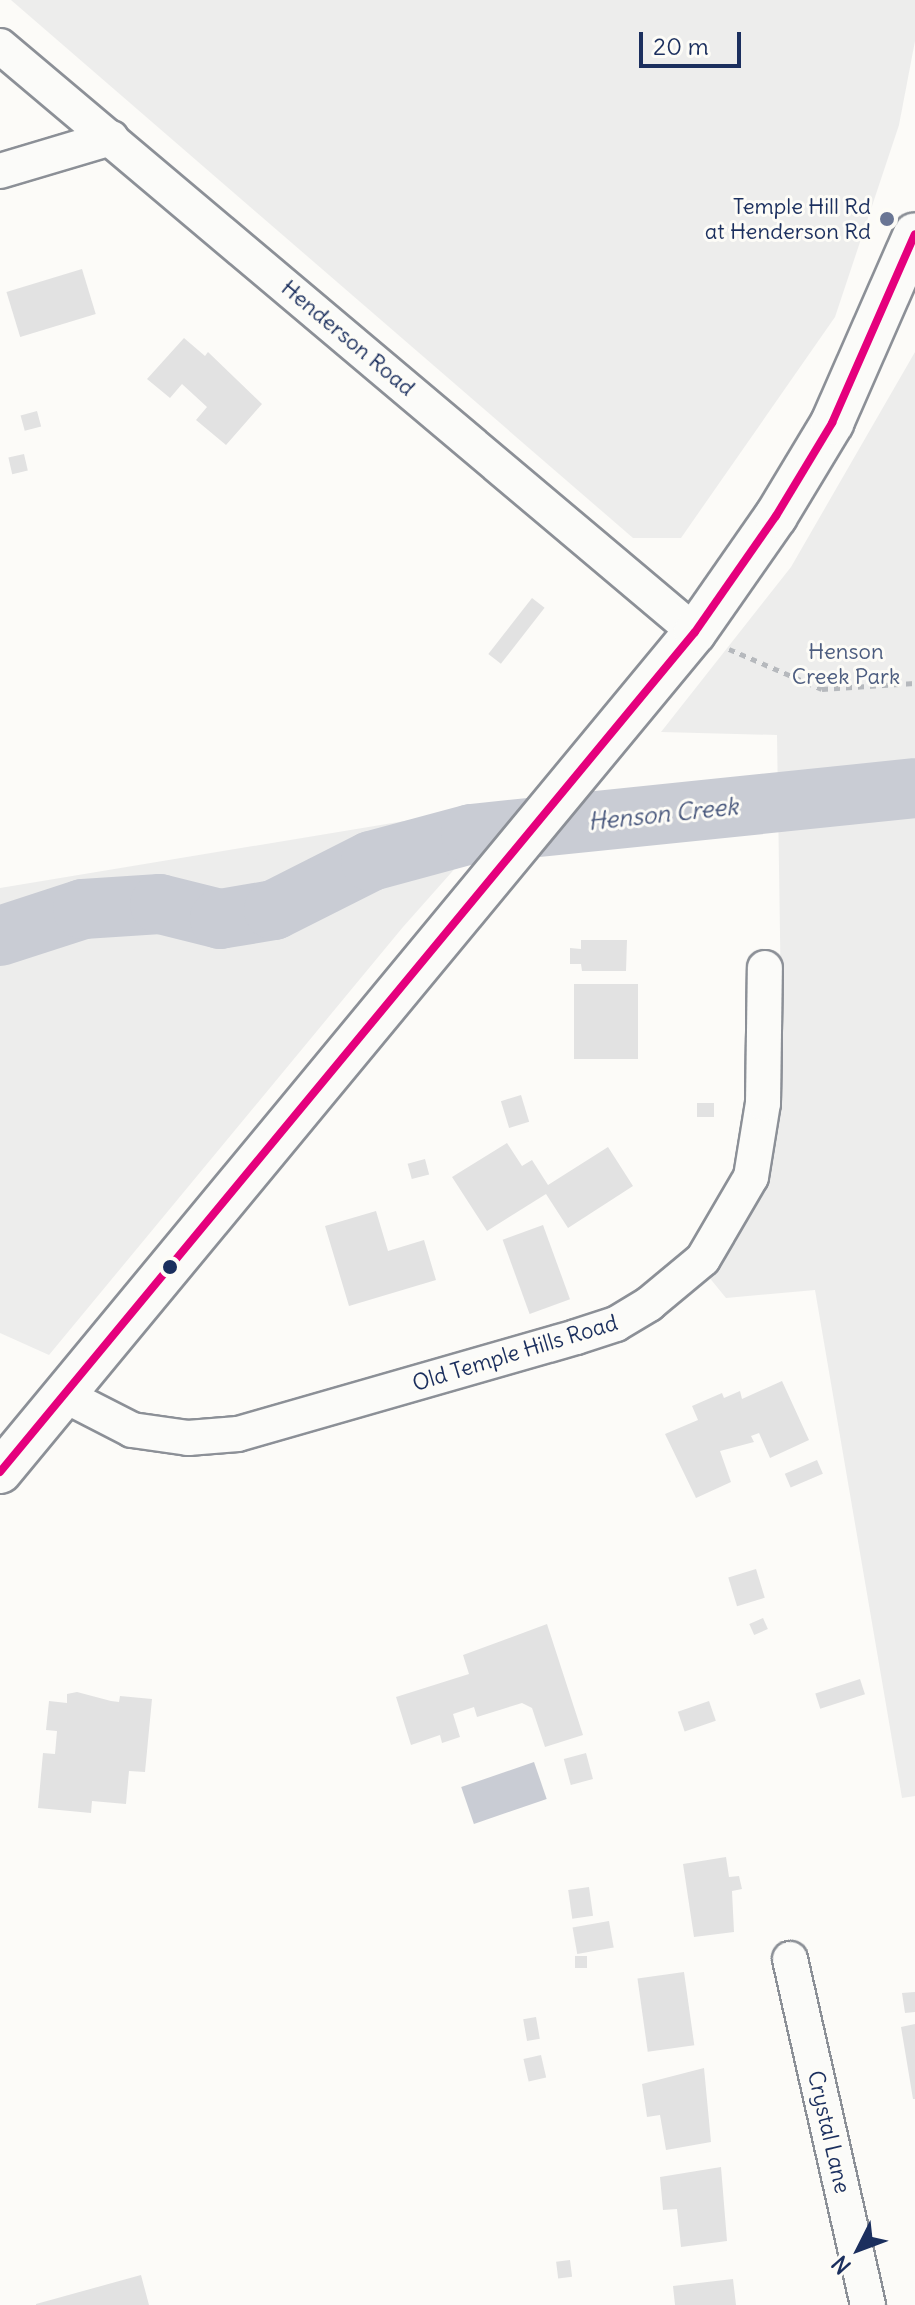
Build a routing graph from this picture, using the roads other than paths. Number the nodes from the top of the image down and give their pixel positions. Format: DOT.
graph roads {
  1 [pos="0,46"];
  2 [pos="111,138"];
  3 [pos="0,171"];
  4 [pos="915,234"];
  5 [pos="695,632"];
  6 [pos="765,968"];
  7 [pos="64,1395"];
  8 [pos="0,1472"];
  9 [pos="790,1959"];
  10 [pos="868,2305"];
  1 -- 2 [label="street, Henderson Road"];
  2 -- 3 [label="street"];
  2 -- 5 [label="street, Henderson Road"];
  4 -- 5 [label="main road"];
  5 -- 7 [label="main road"];
  6 -- 7 [label="street, Old Temple Hills Road"];
  7 -- 8 [label="main road"];
  9 -- 10 [label="street, Crystal Lane"];
}
